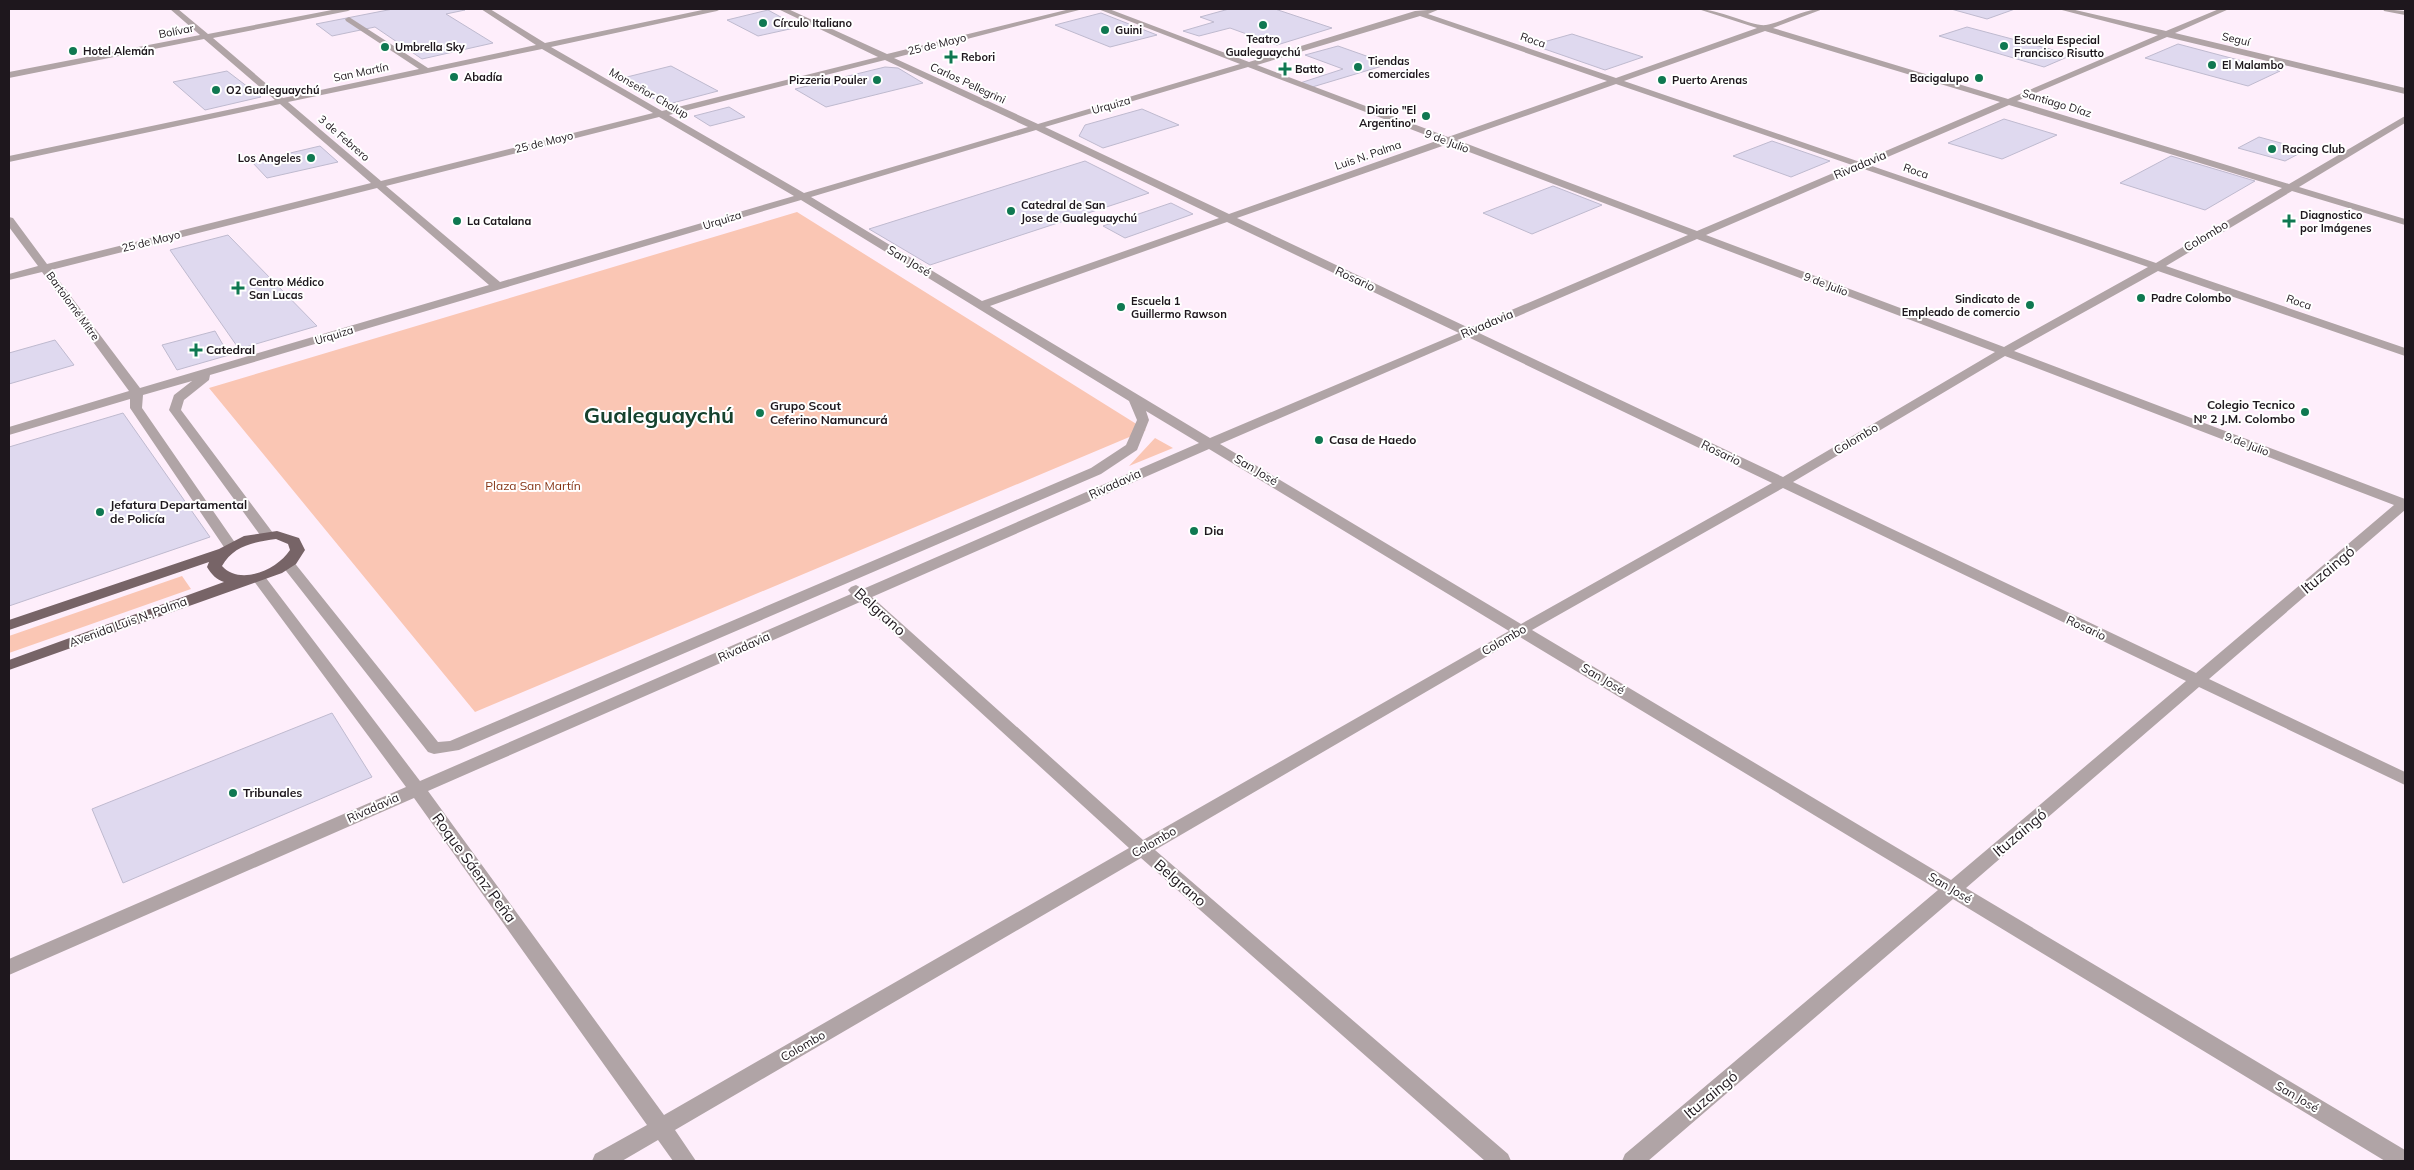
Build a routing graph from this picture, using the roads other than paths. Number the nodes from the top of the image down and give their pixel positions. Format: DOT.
graph roads {
  1 [pos="174,9"];
  2 [pos="348,9"];
  3 [pos="485,9"];
  4 [pos="717,9"];
  5 [pos="782,9"];
  6 [pos="1079,9"];
  7 [pos="1102,9"];
  8 [pos="1404,9"];
  9 [pos="1436,9"];
  10 [pos="1702,9"];
  11 [pos="1819,9"];
  12 [pos="2062,9"];
  13 [pos="2225,9"];
  14 [pos="2387,9"];
  15 [pos="2405,12"];
  16 [pos="1419,14"];
  17 [pos="349,19"];
  18 [pos="1765,28"];
  19 [pos="2165,34"];
  20 [pos="206,36"];
  21 [pos="544,46"];
  22 [pos="886,57"];
  23 [pos="1247,65"];
  24 [pos="426,70"];
  25 [pos="9,75"];
  26 [pos="1615,81"];
  27 [pos="2405,91"];
  28 [pos="281,100"];
  29 [pos="2010,100"];
  30 [pos="662,113"];
  31 [pos="2405,119"];
  32 [pos="1037,127"];
  33 [pos="1446,140"];
  34 [pos="9,159"];
  35 [pos="1860,165"];
  36 [pos="378,184"];
  37 [pos="2289,186"];
  38 [pos="802,196"];
  39 [pos="1228,218"];
  40 [pos="9,220"];
  41 [pos="2405,222"];
  42 [pos="1696,235"];
  43 [pos="2156,266"];
  44 [pos="45,267"];
  45 [pos="9,276"];
  46 [pos="497,286"];
  47 [pos="982,305"];
  48 [pos="1468,332"];
  49 [pos="2004,352"];
  50 [pos="2405,352"];
  51 [pos="217,370"];
  52 [pos="137,393"];
  53 [pos="1135,399"];
  54 [pos="9,431"];
  55 [pos="1211,442"];
  56 [pos="1782,483"];
  57 [pos="2405,504"];
  58 [pos="268,536"];
  59 [pos="227,549"];
  60 [pos="288,564"];
  61 [pos="253,578"];
  62 [pos="844,579"];
  63 [pos="861,595"];
  64 [pos="9,625"];
  65 [pos="1521,630"];
  66 [pos="9,665"];
  67 [pos="2198,680"];
  68 [pos="2405,780"];
  69 [pos="417,789"];
  70 [pos="1142,849"];
  71 [pos="1953,890"];
  72 [pos="9,967"];
  73 [pos="661,1128"];
  74 [pos="604,1161"];
  75 [pos="685,1161"];
  76 [pos="1500,1161"];
  77 [pos="1633,1161"];
  78 [pos="2404,1161"];
  1 -- 20 [label="street, 3 de Febrero"];
  2 -- 20 [label="street, Bolívar"];
  3 -- 21 [label="street, Monseñor Chalup"];
  4 -- 21 [label="street, San Martín"];
  5 -- 22 [label="street, Carlos Pellegrini"];
  6 -- 22 [label="street, 25 de Mayo"];
  7 -- 23 [label="street, 9 de Julio"];
  8 -- 16 [label="street, Roca"];
  9 -- 16 [label="street, Urquiza"];
  10 -- 18 [label="street, Santiago Díaz"];
  11 -- 18 [label="street, Luis N. Palma"];
  12 -- 19 [label="street, Seguí"];
  13 -- 19 [label="street, Rivadavia"];
  14 -- 15 [label="street"];
  16 -- 23 [label="street, Urquiza"];
  16 -- 26 [label="street, Roca"];
  17 -- 24 [label="street"];
  18 -- 26 [label="street, Luis N. Palma"];
  18 -- 29 [label="street, Santiago Díaz"];
  19 -- 27 [label="street, Seguí"];
  19 -- 29 [label="street, Rivadavia"];
  20 -- 25 [label="street, Bolívar"];
  20 -- 28 [label="street, 3 de Febrero"];
  21 -- 24 [label="street, San Martín"];
  21 -- 30 [label="street, Monseñor Chalup"];
  22 -- 30 [label="street, 25 de Mayo"];
  22 -- 32 [label="street, Carlos Pellegrini"];
  23 -- 32 [label="street, Urquiza"];
  23 -- 33 [label="street, 9 de Julio"];
  24 -- 28 [label="street, San Martín"];
  26 -- 33 [label="street, Luis N. Palma"];
  26 -- 35 [label="street, Roca"];
  28 -- 34 [label="street, San Martín"];
  28 -- 36 [label="street, 3 de Febrero"];
  29 -- 35 [label="street, Rivadavia"];
  29 -- 37 [label="street, Santiago Díaz"];
  30 -- 36 [label="street, 25 de Mayo"];
  30 -- 38 [label="street, Monseñor Chalup"];
  31 -- 37 [label="street, Colombo"];
  32 -- 38 [label="street, Urquiza"];
  32 -- 39 [label="street, Rosario"];
  33 -- 39 [label="street, Luis N. Palma"];
  33 -- 42 [label="street, 9 de Julio"];
  35 -- 42 [label="street, Rivadavia"];
  35 -- 43 [label="street, Roca"];
  36 -- 44 [label="street, 25 de Mayo"];
  36 -- 46 [label="street, 3 de Febrero"];
  37 -- 41 [label="street, Santiago Díaz"];
  37 -- 43 [label="street, Colombo"];
  38 -- 46 [label="street, Urquiza"];
  38 -- 47 [label="street, San José"];
  39 -- 47 [label="street, Luis N. Palma"];
  39 -- 48 [label="street, Rosario"];
  40 -- 44 [label="street, Bartolomé Mitre"];
  42 -- 48 [label="street, Rivadavia"];
  42 -- 49 [label="street, 9 de Julio"];
  43 -- 49 [label="street, Colombo"];
  43 -- 50 [label="street, Roca"];
  44 -- 45 [label="street, 25 de Mayo"];
  44 -- 52 [label="street, Bartolomé Mitre"];
  46 -- 51 [label="street, Urquiza"];
  47 -- 53 [label="street, San José"];
  48 -- 55 [label="street, Rivadavia"];
  48 -- 56 [label="street, Rosario"];
  49 -- 56 [label="street, Colombo"];
  49 -- 57 [label="street, 9 de Julio"];
  51 -- 52 [label="street, Urquiza"];
  51 -- 58 [label="street"];
  52 -- 54 [label="street, Urquiza"];
  52 -- 59 [label="street"];
  53 -- 55 [label="street, San José"];
  53 -- 62 [label="street, Rivadavia"];
  55 -- 63 [label="street, Rivadavia"];
  55 -- 65 [label="street, San José"];
  56 -- 65 [label="street, Colombo"];
  56 -- 67 [label="street, Rosario"];
  57 -- 67 [label="street, Ituzaingó"];
  58 -- 59 [label="main road"];
  58 -- 60 [label="main road"];
  59 -- 61 [label="main road"];
  59 -- 64 [label="main road"];
  60 -- 61 [label="main road, Avenida Luis N. Palma"];
  60 -- 62 [label="street, Rivadavia"];
  61 -- 66 [label="main road, Avenida Luis N. Palma"];
  61 -- 69 [label="street, Roque Sáenz Peña"];
  62 -- 63 [label="street, Belgrano"];
  63 -- 69 [label="street, Rivadavia"];
  63 -- 70 [label="street, Belgrano"];
  65 -- 70 [label="street, Colombo"];
  65 -- 71 [label="street, San José"];
  67 -- 68 [label="street, Rosario"];
  67 -- 71 [label="street, Ituzaingó"];
  69 -- 72 [label="street, Rivadavia"];
  69 -- 73 [label="street, Roque Sáenz Peña"];
  70 -- 73 [label="street, Colombo"];
  70 -- 76 [label="street, Belgrano"];
  71 -- 77 [label="street, Ituzaingó"];
  71 -- 78 [label="street, San José"];
  73 -- 74 [label="street, Colombo"];
  73 -- 75 [label="street, Roque Sáenz Peña"];
}
